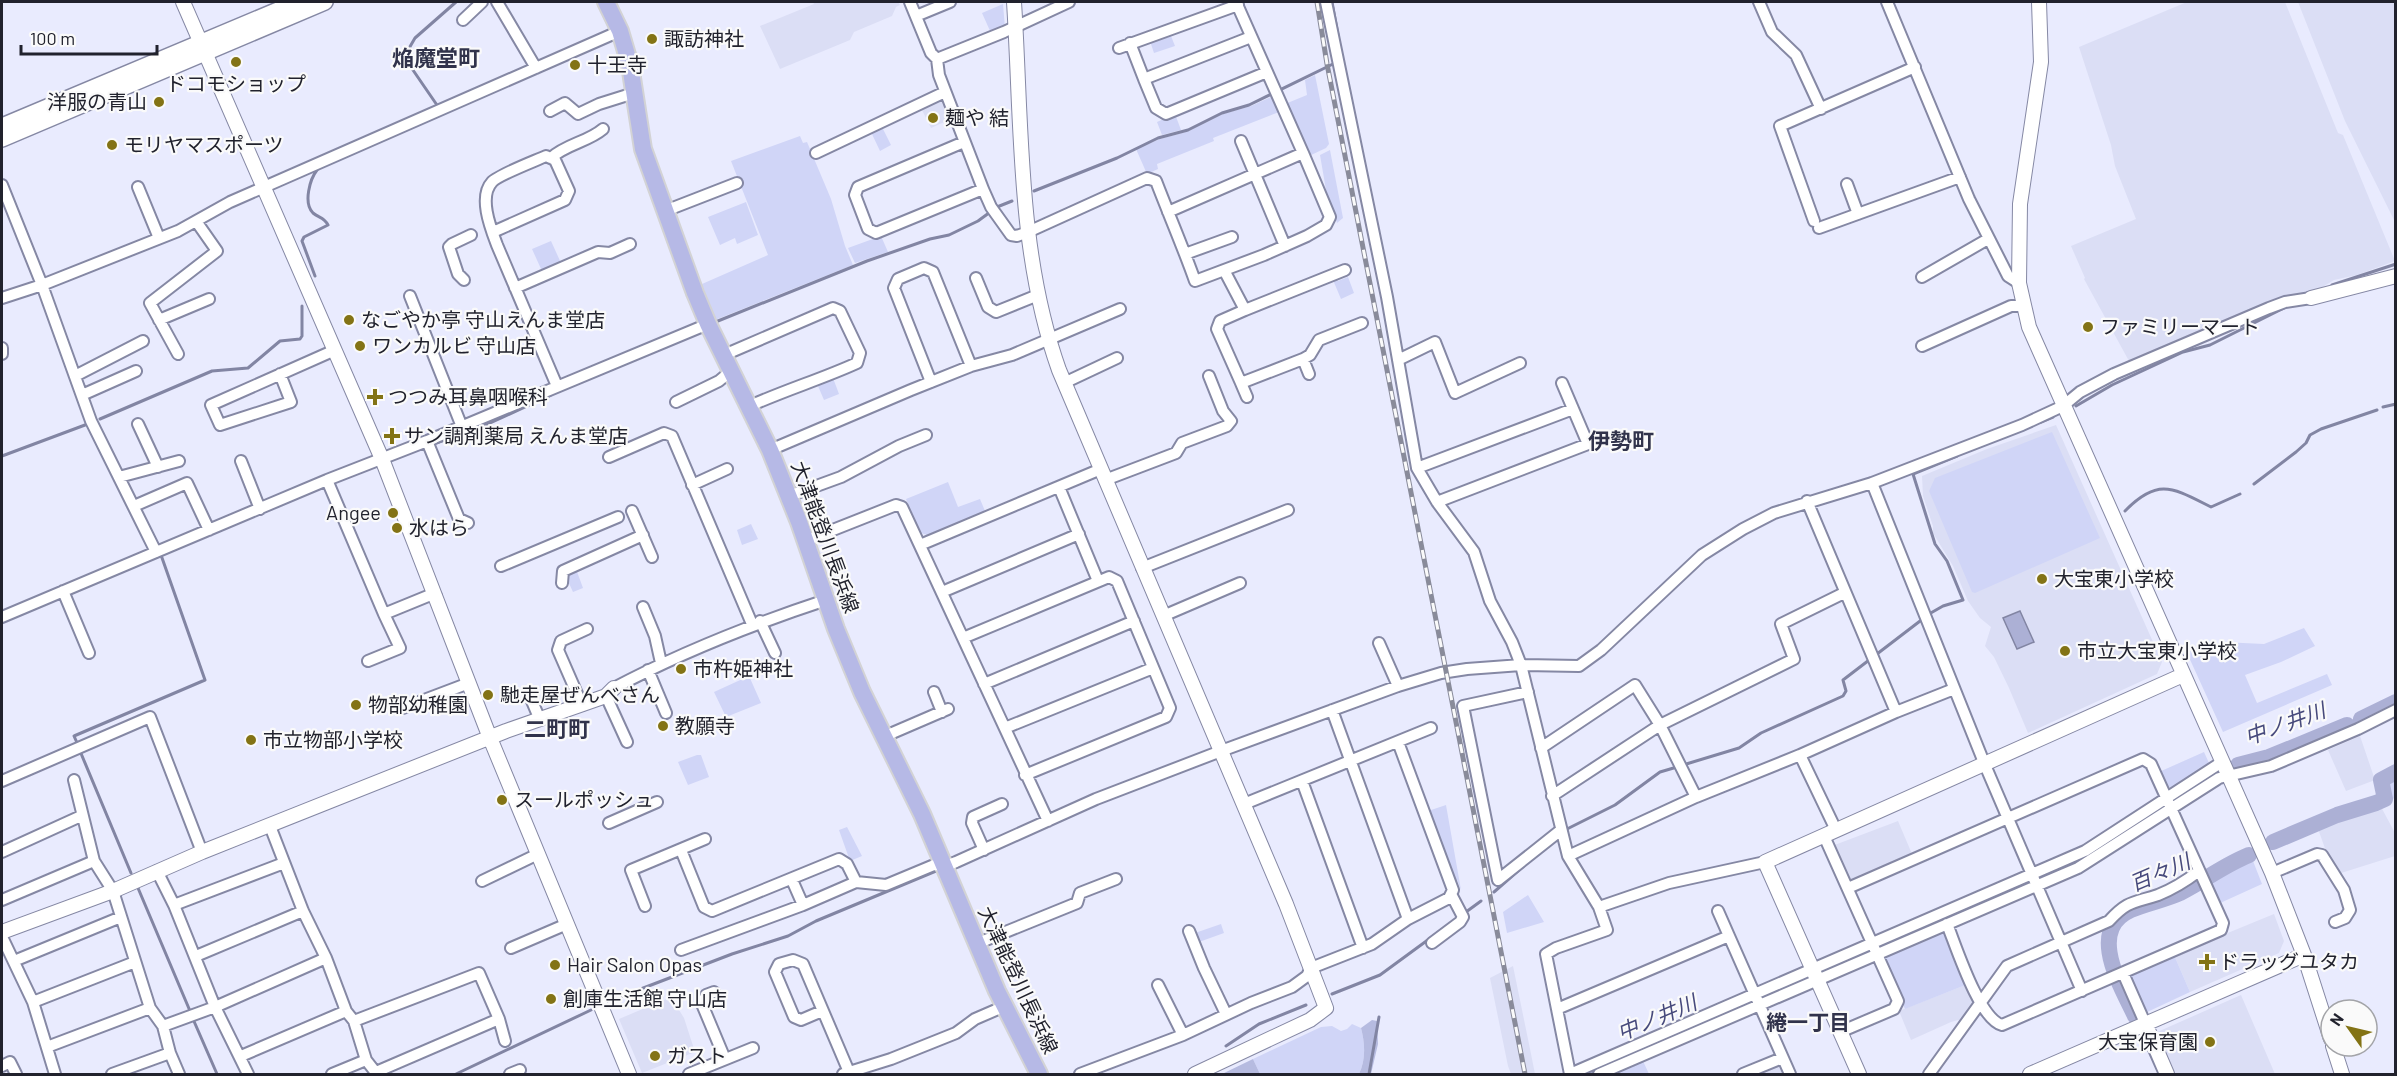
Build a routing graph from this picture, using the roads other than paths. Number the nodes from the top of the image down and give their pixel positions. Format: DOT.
graph roads {
  1 [pos="183,2"];
  2 [pos="297,2"];
  3 [pos="325,2"];
  4 [pos="482,2"];
  5 [pos="497,2"];
  6 [pos="606,2"];
  7 [pos="910,2"];
  8 [pos="950,2"];
  9 [pos="1014,2"];
  10 [pos="1069,2"];
  11 [pos="1326,2"];
  12 [pos="1759,2"];
  13 [pos="1887,2"];
  14 [pos="2039,2"];
  15 [pos="1237,3"];
  16 [pos="916,16"];
  17 [pos="463,20"];
  18 [pos="1016,26"];
  19 [pos="620,31"];
  20 [pos="1251,37"];
  21 [pos="1130,44"];
  22 [pos="202,46"];
  23 [pos="1119,48"];
  24 [pos="938,59"];
  25 [pos="536,68"];
  26 [pos="1915,68"];
  27 [pos="1268,72"];
  28 [pos="1144,79"];
  29 [pos="945,92"];
  30 [pos="634,93"];
  31 [pos="1821,110"];
  32 [pos="550,111"];
  33 [pos="2,126"];
  34 [pos="603,129"];
  35 [pos="2,139"];
  36 [pos="1241,141"];
  37 [pos="964,142"];
  38 [pos="816,153"];
  39 [pos="1303,153"];
  40 [pos="551,159"];
  41 [pos="1255,174"];
  42 [pos="1960,177"];
  43 [pos="737,183"];
  44 [pos="1847,184"];
  45 [pos="2,185"];
  46 [pos="138,187"];
  47 [pos="264,188"];
  48 [pos="983,189"];
  49 [pos="665,211"];
  50 [pos="1168,212"];
  51 [pos="1858,214"];
  52 [pos="196,221"];
  53 [pos="493,232"];
  54 [pos="1028,232"];
  55 [pos="471,236"];
  56 [pos="1232,237"];
  57 [pos="159,238"];
  58 [pos="1988,239"];
  59 [pos="630,244"];
  60 [pos="1285,246"];
  61 [pos="1185,255"];
  62 [pos="1224,270"];
  63 [pos="1345,270"];
  64 [pos="2396,276"];
  65 [pos="1922,277"];
  66 [pos="976,278"];
  67 [pos="464,280"];
  68 [pos="2019,283"];
  69 [pos="42,285"];
  70 [pos="515,288"];
  71 [pos="1038,295"];
  72 [pos="410,296"];
  73 [pos="2,298"];
  74 [pos="209,298"];
  75 [pos="2311,298"];
  76 [pos="2024,306"];
  77 [pos="1120,309"];
  78 [pos="1245,310"];
  79 [pos="159,320"];
  80 [pos="1362,323"];
  81 [pos="708,324"];
  82 [pos="143,341"];
  83 [pos="1048,341"];
  84 [pos="1922,346"];
  85 [pos="2,348"];
  86 [pos="335,350"];
  87 [pos="2,354"];
  88 [pos="178,354"];
  89 [pos="1117,358"];
  90 [pos="1303,358"];
  91 [pos="1398,360"];
  92 [pos="728,363"];
  93 [pos="1520,363"];
  94 [pos="971,366"];
  95 [pos="136,371"];
  96 [pos="280,374"];
  97 [pos="1309,374"];
  98 [pos="75,376"];
  99 [pos="1209,376"];
  100 [pos="931,382"];
  101 [pos="1064,382"];
  102 [pos="1241,383"];
  103 [pos="1562,383"];
  104 [pos="557,386"];
  105 [pos="82,395"];
  106 [pos="1247,397"];
  107 [pos="676,402"];
  108 [pos="750,406"];
  109 [pos="2063,406"];
  110 [pos="1573,409"];
  111 [pos="138,424"];
  112 [pos="462,427"];
  113 [pos="926,435"];
  114 [pos="427,441"];
  115 [pos="770,450"];
  116 [pos="609,457"];
  117 [pos="382,459"];
  118 [pos="179,461"];
  119 [pos="241,461"];
  120 [pos="158,467"];
  121 [pos="1418,468"];
  122 [pos="728,469"];
  123 [pos="1103,474"];
  124 [pos="119,477"];
  125 [pos="328,483"];
  126 [pos="1872,483"];
  127 [pos="692,485"];
  128 [pos="1059,486"];
  129 [pos="789,496"];
  130 [pos="1807,501"];
  131 [pos="1437,502"];
  132 [pos="134,506"];
  133 [pos="260,509"];
  134 [pos="1288,510"];
  135 [pos="632,511"];
  136 [pos="618,517"];
  137 [pos="468,524"];
  138 [pos="209,530"];
  139 [pos="1079,534"];
  140 [pos="642,535"];
  141 [pos="805,541"];
  142 [pos="920,545"];
  143 [pos="156,552"];
  144 [pos="652,557"];
  145 [pos="501,566"];
  146 [pos="1142,568"];
  147 [pos="1098,581"];
  148 [pos="562,583"];
  149 [pos="1240,583"];
  150 [pos="63,591"];
  151 [pos="942,592"];
  152 [pos="1844,593"];
  153 [pos="436,596"];
  154 [pos="826,600"];
  155 [pos="643,607"];
  156 [pos="384,614"];
  157 [pos="1163,616"];
  158 [pos="2,617"];
  159 [pos="1134,621"];
  160 [pos="756,623"];
  161 [pos="587,629"];
  162 [pos="963,638"];
  163 [pos="1379,643"];
  164 [pos="89,653"];
  165 [pos="775,653"];
  166 [pos="368,661"];
  167 [pos="661,663"];
  168 [pos="1521,665"];
  169 [pos="1154,668"];
  170 [pos="648,670"];
  171 [pos="2183,675"];
  172 [pos="470,683"];
  173 [pos="984,684"];
  174 [pos="1398,686"];
  175 [pos="1954,689"];
  176 [pos="610,692"];
  177 [pos="934,692"];
  178 [pos="1528,692"];
  179 [pos="529,694"];
  180 [pos="582,705"];
  181 [pos="403,708"];
  182 [pos="1332,710"];
  183 [pos="2396,710"];
  184 [pos="1896,712"];
  185 [pos="666,713"];
  186 [pos="540,720"];
  187 [pos="1660,725"];
  188 [pos="1005,728"];
  189 [pos="1431,728"];
  190 [pos="883,737"];
  191 [pos="490,738"];
  192 [pos="627,742"];
  193 [pos="1398,742"];
  194 [pos="1540,748"];
  195 [pos="1221,751"];
  196 [pos="1800,755"];
  197 [pos="1350,762"];
  198 [pos="2222,762"];
  199 [pos="1985,765"];
  200 [pos="1025,775"];
  201 [pos="2230,776"];
  202 [pos="74,780"];
  203 [pos="2,781"];
  204 [pos="1302,781"];
  205 [pos="1552,796"];
  206 [pos="1696,797"];
  207 [pos="2166,797"];
  208 [pos="657,802"];
  209 [pos="1002,804"];
  210 [pos="1244,804"];
  211 [pos="2172,809"];
  212 [pos="81,816"];
  213 [pos="2008,817"];
  214 [pos="1048,821"];
  215 [pos="609,823"];
  216 [pos="270,826"];
  217 [pos="1561,830"];
  218 [pos="1830,833"];
  219 [pos="705,839"];
  220 [pos="681,850"];
  221 [pos="984,850"];
  222 [pos="2,852"];
  223 [pos="201,852"];
  224 [pos="538,854"];
  225 [pos="1568,856"];
  226 [pos="94,861"];
  227 [pos="1765,862"];
  228 [pos="284,863"];
  229 [pos="946,866"];
  230 [pos="157,871"];
  231 [pos="2272,873"];
  232 [pos="2032,874"];
  233 [pos="2201,876"];
  234 [pos="1116,879"];
  235 [pos="792,880"];
  236 [pos="482,881"];
  237 [pos="856,882"];
  238 [pos="2038,886"];
  239 [pos="1848,888"];
  240 [pos="113,891"];
  241 [pos="1451,894"];
  242 [pos="2,900"];
  243 [pos="174,905"];
  244 [pos="803,905"];
  245 [pos="645,906"];
  246 [pos="1599,907"];
  247 [pos="303,911"];
  248 [pos="1718,911"];
  249 [pos="121,917"];
  250 [pos="1408,919"];
  251 [pos="2335,922"];
  252 [pos="567,924"];
  253 [pos="1947,924"];
  254 [pos="1189,931"];
  255 [pos="2,935"];
  256 [pos="1729,936"];
  257 [pos="2061,942"];
  258 [pos="1432,943"];
  259 [pos="976,944"];
  260 [pos="511,948"];
  261 [pos="1363,948"];
  262 [pos="1874,948"];
  263 [pos="681,950"];
  264 [pos="2304,955"];
  265 [pos="196,956"];
  266 [pos="326,958"];
  267 [pos="14,961"];
  268 [pos="135,962"];
  269 [pos="1311,968"];
  270 [pos="1815,974"];
  271 [pos="2119,975"];
  272 [pos="1158,985"];
  273 [pos="2082,991"];
  274 [pos="714,992"];
  275 [pos="1757,999"];
  276 [pos="33,1002"];
  277 [pos="1980,1002"];
  278 [pos="2319,1002"];
  279 [pos="1005,1005"];
  280 [pos="215,1007"];
  281 [pos="150,1008"];
  282 [pos="1557,1009"];
  283 [pos="346,1011"];
  284 [pos="822,1011"];
  285 [pos="1226,1014"];
  286 [pos="499,1019"];
  287 [pos="354,1021"];
  288 [pos="2145,1023"];
  289 [pos="164,1026"];
  290 [pos="1840,1032"];
  291 [pos="1183,1035"];
  292 [pos="505,1041"];
  293 [pos="47,1047"];
  294 [pos="753,1048"];
  295 [pos="170,1053"];
  296 [pos="241,1056"];
  297 [pos="1782,1058"];
  298 [pos="2337,1058"];
  299 [pos="725,1059"];
  300 [pos="366,1060"];
  301 [pos="2,1066"];
  302 [pos="376,1073"];
  303 [pos="846,1073"];
  304 [pos="16,1074"];
  305 [pos="55,1074"];
  306 [pos="112,1074"];
  307 [pos="179,1074"];
  308 [pos="248,1074"];
  309 [pos="332,1074"];
  310 [pos="629,1074"];
  311 [pos="689,1074"];
  312 [pos="1039,1074"];
  313 [pos="1080,1074"];
  314 [pos="1195,1074"];
  315 [pos="1570,1074"];
  316 [pos="1599,1074"];
  317 [pos="1743,1074"];
  318 [pos="1790,1074"];
  319 [pos="1859,1074"];
  320 [pos="1929,1074"];
  321 [pos="2030,1074"];
  322 [pos="2167,1074"];
  323 [pos="2342,1074"];
  1 -- 22 [label="street"];
  2 -- 22 [label="main road"];
  3 -- 22 [label="main road"];
  4 -- 17 [label="street"];
  5 -- 25 [label="street"];
  6 -- 19 [label="main road, 大津能登川長浜線"];
  7 -- 16 [label="street"];
  8 -- 16 [label="street"];
  9 -- 18 [label="street"];
  10 -- 18 [label="street"];
  11 -- 91 [label="street"];
  12 -- 31 [label="street"];
  13 -- 26 [label="street"];
  14 -- 68 [label="street"];
  15 -- 20 [label="street"];
  15 -- 21 [label="street"];
  16 -- 24 [label="street"];
  18 -- 24 [label="street"];
  18 -- 54 [label="street"];
  19 -- 25 [label="street"];
  19 -- 30 [label="main road, 大津能登川長浜線"];
  20 -- 27 [label="street"];
  20 -- 28 [label="street"];
  21 -- 23 [label="street"];
  21 -- 28 [label="street"];
  22 -- 33 [label="main road"];
  22 -- 35 [label="main road"];
  22 -- 47 [label="street"];
  24 -- 29 [label="street"];
  25 -- 47 [label="street"];
  26 -- 31 [label="street"];
  26 -- 42 [label="street"];
  27 -- 28 [label="street"];
  27 -- 39 [label="street"];
  29 -- 37 [label="street"];
  29 -- 38 [label="street"];
  30 -- 32 [label="street"];
  30 -- 49 [label="main road, 大津能登川長浜線"];
  31 -- 51 [label="street"];
  34 -- 40 [label="street"];
  36 -- 41 [label="street"];
  37 -- 48 [label="street"];
  37 -- 48 [label="street"];
  39 -- 41 [label="street"];
  39 -- 60 [label="street"];
  40 -- 53 [label="street"];
  40 -- 53 [label="street"];
  41 -- 50 [label="street"];
  41 -- 60 [label="street"];
  42 -- 51 [label="street"];
  42 -- 58 [label="street"];
  43 -- 49 [label="street"];
  44 -- 51 [label="street"];
  45 -- 69 [label="street"];
  46 -- 57 [label="street"];
  47 -- 52 [label="street"];
  47 -- 86 [label="street"];
  48 -- 54 [label="street"];
  49 -- 81 [label="main road, 大津能登川長浜線"];
  50 -- 54 [label="street"];
  50 -- 61 [label="street"];
  52 -- 57 [label="street"];
  52 -- 79 [label="street"];
  53 -- 70 [label="street"];
  54 -- 71 [label="street"];
  55 -- 67 [label="street"];
  56 -- 61 [label="street"];
  57 -- 69 [label="street"];
  58 -- 65 [label="street"];
  58 -- 68 [label="street"];
  59 -- 70 [label="street"];
  60 -- 62 [label="street"];
  61 -- 62 [label="street"];
  62 -- 78 [label="street"];
  63 -- 78 [label="street"];
  64 -- 75 [label="street"];
  66 -- 71 [label="street"];
  68 -- 76 [label="street"];
  69 -- 73 [label="street"];
  69 -- 98 [label="street"];
  70 -- 104 [label="street"];
  71 -- 83 [label="street"];
  72 -- 112 [label="street"];
  74 -- 79 [label="street"];
  75 -- 109 [label="street"];
  76 -- 84 [label="street"];
  76 -- 109 [label="street"];
  77 -- 83 [label="street"];
  78 -- 102 [label="street"];
  79 -- 88 [label="street"];
  80 -- 90 [label="street"];
  81 -- 92 [label="main road, 大津能登川長浜線"];
  81 -- 104 [label="street"];
  82 -- 98 [label="street"];
  83 -- 94 [label="street"];
  83 -- 101 [label="street"];
  85 -- 87 [label="street"];
  86 -- 96 [label="street"];
  86 -- 117 [label="street"];
  89 -- 101 [label="street"];
  90 -- 97 [label="street"];
  90 -- 102 [label="street"];
  91 -- 93 [label="street"];
  91 -- 121 [label="street"];
  92 -- 107 [label="street"];
  92 -- 108 [label="main road, 大津能登川長浜線"];
  92 -- 108 [label="street"];
  94 -- 100 [label="street"];
  94 -- 100 [label="street"];
  95 -- 105 [label="street"];
  96 -- 96 [label="street"];
  98 -- 105 [label="street"];
  99 -- 123 [label="street"];
  100 -- 115 [label="street"];
  101 -- 123 [label="street"];
  102 -- 106 [label="street"];
  103 -- 110 [label="street"];
  104 -- 112 [label="street"];
  105 -- 124 [label="street"];
  108 -- 115 [label="main road, 大津能登川長浜線"];
  109 -- 126 [label="street"];
  109 -- 171 [label="street"];
  110 -- 121 [label="street"];
  110 -- 131 [label="street"];
  111 -- 120 [label="street"];
  112 -- 114 [label="street"];
  113 -- 129 [label="street"];
  114 -- 117 [label="street"];
  114 -- 137 [label="street"];
  115 -- 129 [label="main road, 大津能登川長浜線"];
  116 -- 127 [label="street"];
  117 -- 125 [label="street"];
  117 -- 153 [label="street"];
  118 -- 120 [label="street"];
  119 -- 133 [label="street"];
  120 -- 124 [label="street"];
  121 -- 131 [label="street"];
  122 -- 127 [label="street"];
  123 -- 128 [label="street"];
  123 -- 146 [label="street"];
  124 -- 132 [label="street"];
  125 -- 133 [label="street"];
  125 -- 156 [label="street"];
  126 -- 130 [label="street"];
  126 -- 175 [label="street"];
  127 -- 160 [label="street"];
  128 -- 139 [label="street"];
  128 -- 142 [label="street"];
  129 -- 141 [label="main road, 大津能登川長浜線"];
  130 -- 152 [label="street"];
  130 -- 168 [label="street"];
  131 -- 168 [label="street"];
  132 -- 138 [label="street"];
  132 -- 143 [label="street"];
  133 -- 138 [label="street"];
  134 -- 146 [label="street"];
  135 -- 140 [label="street"];
  136 -- 145 [label="street"];
  138 -- 143 [label="street"];
  139 -- 147 [label="street"];
  139 -- 151 [label="street"];
  140 -- 144 [label="street"];
  140 -- 148 [label="street"];
  141 -- 142 [label="street"];
  141 -- 154 [label="main road, 大津能登川長浜線"];
  142 -- 151 [label="street"];
  143 -- 150 [label="street"];
  146 -- 157 [label="street"];
  147 -- 159 [label="street"];
  147 -- 162 [label="street"];
  149 -- 157 [label="street"];
  150 -- 158 [label="street"];
  150 -- 164 [label="street"];
  151 -- 162 [label="street"];
  152 -- 184 [label="street"];
  152 -- 187 [label="street"];
  153 -- 156 [label="street"];
  153 -- 172 [label="street"];
  154 -- 160 [label="street"];
  154 -- 190 [label="main road, 大津能登川長浜線"];
  155 -- 167 [label="street"];
  156 -- 166 [label="street"];
  157 -- 195 [label="street"];
  159 -- 169 [label="street"];
  159 -- 173 [label="street"];
  160 -- 165 [label="street"];
  160 -- 167 [label="street"];
  161 -- 180 [label="street"];
  162 -- 173 [label="street"];
  163 -- 174 [label="street"];
  167 -- 170 [label="street"];
  168 -- 174 [label="street"];
  168 -- 178 [label="street"];
  169 -- 188 [label="street"];
  169 -- 200 [label="street"];
  170 -- 176 [label="street"];
  170 -- 185 [label="street"];
  171 -- 198 [label="street"];
  171 -- 199 [label="street"];
  172 -- 181 [label="street"];
  172 -- 191 [label="street"];
  173 -- 188 [label="street"];
  174 -- 182 [label="street"];
  175 -- 184 [label="street"];
  175 -- 199 [label="street"];
  176 -- 180 [label="street"];
  176 -- 192 [label="street"];
  177 -- 190 [label="street"];
  178 -- 194 [label="street"];
  178 -- 217 [label="street"];
  179 -- 186 [label="street"];
  180 -- 186 [label="street"];
  182 -- 195 [label="street"];
  182 -- 197 [label="street"];
  183 -- 201 [label="street"];
  184 -- 196 [label="street"];
  186 -- 191 [label="street"];
  187 -- 194 [label="street"];
  187 -- 205 [label="street"];
  187 -- 206 [label="street"];
  188 -- 200 [label="street"];
  189 -- 193 [label="street"];
  190 -- 229 [label="main road, 大津能登川長浜線"];
  191 -- 216 [label="street"];
  191 -- 224 [label="street"];
  193 -- 197 [label="street"];
  193 -- 241 [label="street"];
  194 -- 205 [label="street"];
  195 -- 210 [label="street"];
  195 -- 214 [label="street"];
  196 -- 206 [label="street"];
  196 -- 218 [label="street"];
  197 -- 204 [label="street"];
  197 -- 250 [label="street"];
  198 -- 201 [label="street"];
  198 -- 207 [label="street"];
  199 -- 213 [label="street"];
  199 -- 218 [label="street"];
  200 -- 214 [label="street"];
  201 -- 211 [label="street"];
  201 -- 231 [label="street"];
  202 -- 212 [label="street"];
  203 -- 223 [label="street"];
  204 -- 210 [label="street"];
  204 -- 261 [label="street"];
  205 -- 217 [label="street"];
  206 -- 225 [label="street"];
  207 -- 211 [label="street"];
  207 -- 213 [label="street"];
  207 -- 232 [label="street"];
  208 -- 215 [label="street"];
  209 -- 221 [label="street"];
  210 -- 269 [label="street"];
  211 -- 233 [label="street"];
  211 -- 238 [label="street"];
  212 -- 222 [label="street"];
  212 -- 226 [label="street"];
  213 -- 232 [label="street"];
  213 -- 239 [label="street"];
  214 -- 221 [label="street"];
  216 -- 223 [label="street"];
  216 -- 228 [label="street"];
  217 -- 225 [label="street"];
  218 -- 227 [label="street"];
  218 -- 239 [label="street"];
  219 -- 220 [label="street"];
  220 -- 235 [label="street"];
  220 -- 245 [label="street"];
  221 -- 229 [label="street"];
  223 -- 230 [label="street"];
  224 -- 236 [label="street"];
  224 -- 252 [label="street"];
  225 -- 246 [label="street"];
  226 -- 240 [label="street"];
  226 -- 242 [label="street"];
  227 -- 246 [label="street"];
  227 -- 270 [label="street"];
  228 -- 243 [label="street"];
  228 -- 247 [label="street"];
  229 -- 237 [label="street"];
  229 -- 259 [label="main road, 大津能登川長浜線"];
  230 -- 240 [label="street"];
  230 -- 243 [label="street"];
  231 -- 251 [label="street"];
  231 -- 264 [label="street"];
  232 -- 238 [label="street"];
  232 -- 262 [label="street"];
  233 -- 257 [label="street"];
  233 -- 271 [label="street"];
  234 -- 259 [label="street"];
  235 -- 237 [label="street"];
  235 -- 244 [label="street"];
  237 -- 244 [label="street"];
  238 -- 253 [label="street"];
  238 -- 257 [label="street"];
  239 -- 262 [label="street"];
  240 -- 249 [label="street"];
  240 -- 255 [label="street"];
  241 -- 250 [label="street"];
  241 -- 258 [label="street"];
  243 -- 265 [label="street"];
  244 -- 263 [label="street"];
  246 -- 282 [label="street"];
  247 -- 265 [label="street"];
  247 -- 266 [label="street"];
  248 -- 256 [label="street"];
  249 -- 267 [label="street"];
  249 -- 268 [label="street"];
  250 -- 261 [label="street"];
  252 -- 260 [label="street"];
  252 -- 310 [label="street"];
  253 -- 262 [label="street"];
  253 -- 277 [label="street"];
  254 -- 285 [label="street"];
  255 -- 267 [label="street"];
  256 -- 275 [label="street"];
  256 -- 282 [label="street"];
  257 -- 273 [label="street"];
  257 -- 277 [label="street"];
  259 -- 279 [label="main road, 大津能登川長浜線"];
  261 -- 269 [label="street"];
  262 -- 270 [label="street"];
  262 -- 290 [label="street"];
  264 -- 278 [label="street"];
  264 -- 288 [label="street"];
  265 -- 280 [label="street"];
  266 -- 280 [label="street"];
  266 -- 283 [label="street"];
  267 -- 276 [label="street"];
  268 -- 276 [label="street"];
  268 -- 281 [label="street"];
  269 -- 285 [label="street"];
  269 -- 314 [label="street"];
  270 -- 275 [label="street"];
  270 -- 290 [label="street"];
  271 -- 273 [label="street"];
  271 -- 288 [label="street"];
  272 -- 291 [label="street"];
  273 -- 277 [label="street"];
  274 -- 299 [label="street"];
  275 -- 297 [label="street"];
  275 -- 315 [label="street"];
  275 -- 316 [label="street"];
  276 -- 293 [label="street"];
  277 -- 320 [label="street"];
  279 -- 303 [label="street"];
  279 -- 312 [label="main road, 大津能登川長浜線"];
  280 -- 289 [label="street"];
  280 -- 296 [label="street"];
  281 -- 289 [label="street"];
  281 -- 293 [label="street"];
  282 -- 315 [label="street"];
  283 -- 287 [label="street"];
  283 -- 296 [label="street"];
  284 -- 284 [label="street"];
  284 -- 303 [label="street"];
  285 -- 291 [label="street"];
  286 -- 287 [label="street"];
  286 -- 292 [label="street"];
  286 -- 302 [label="street"];
  287 -- 300 [label="street"];
  288 -- 321 [label="street"];
  288 -- 322 [label="street"];
  289 -- 295 [label="street"];
  290 -- 319 [label="street"];
  291 -- 313 [label="street"];
  293 -- 305 [label="street"];
  294 -- 299 [label="street"];
  295 -- 306 [label="street"];
  295 -- 307 [label="street"];
  296 -- 308 [label="street"];
  297 -- 317 [label="street"];
  297 -- 318 [label="street"];
  298 -- 323 [label="street"];
  299 -- 311 [label="street"];
  300 -- 302 [label="street"];
  300 -- 309 [label="street"];
  301 -- 304 [label="street"];
}
